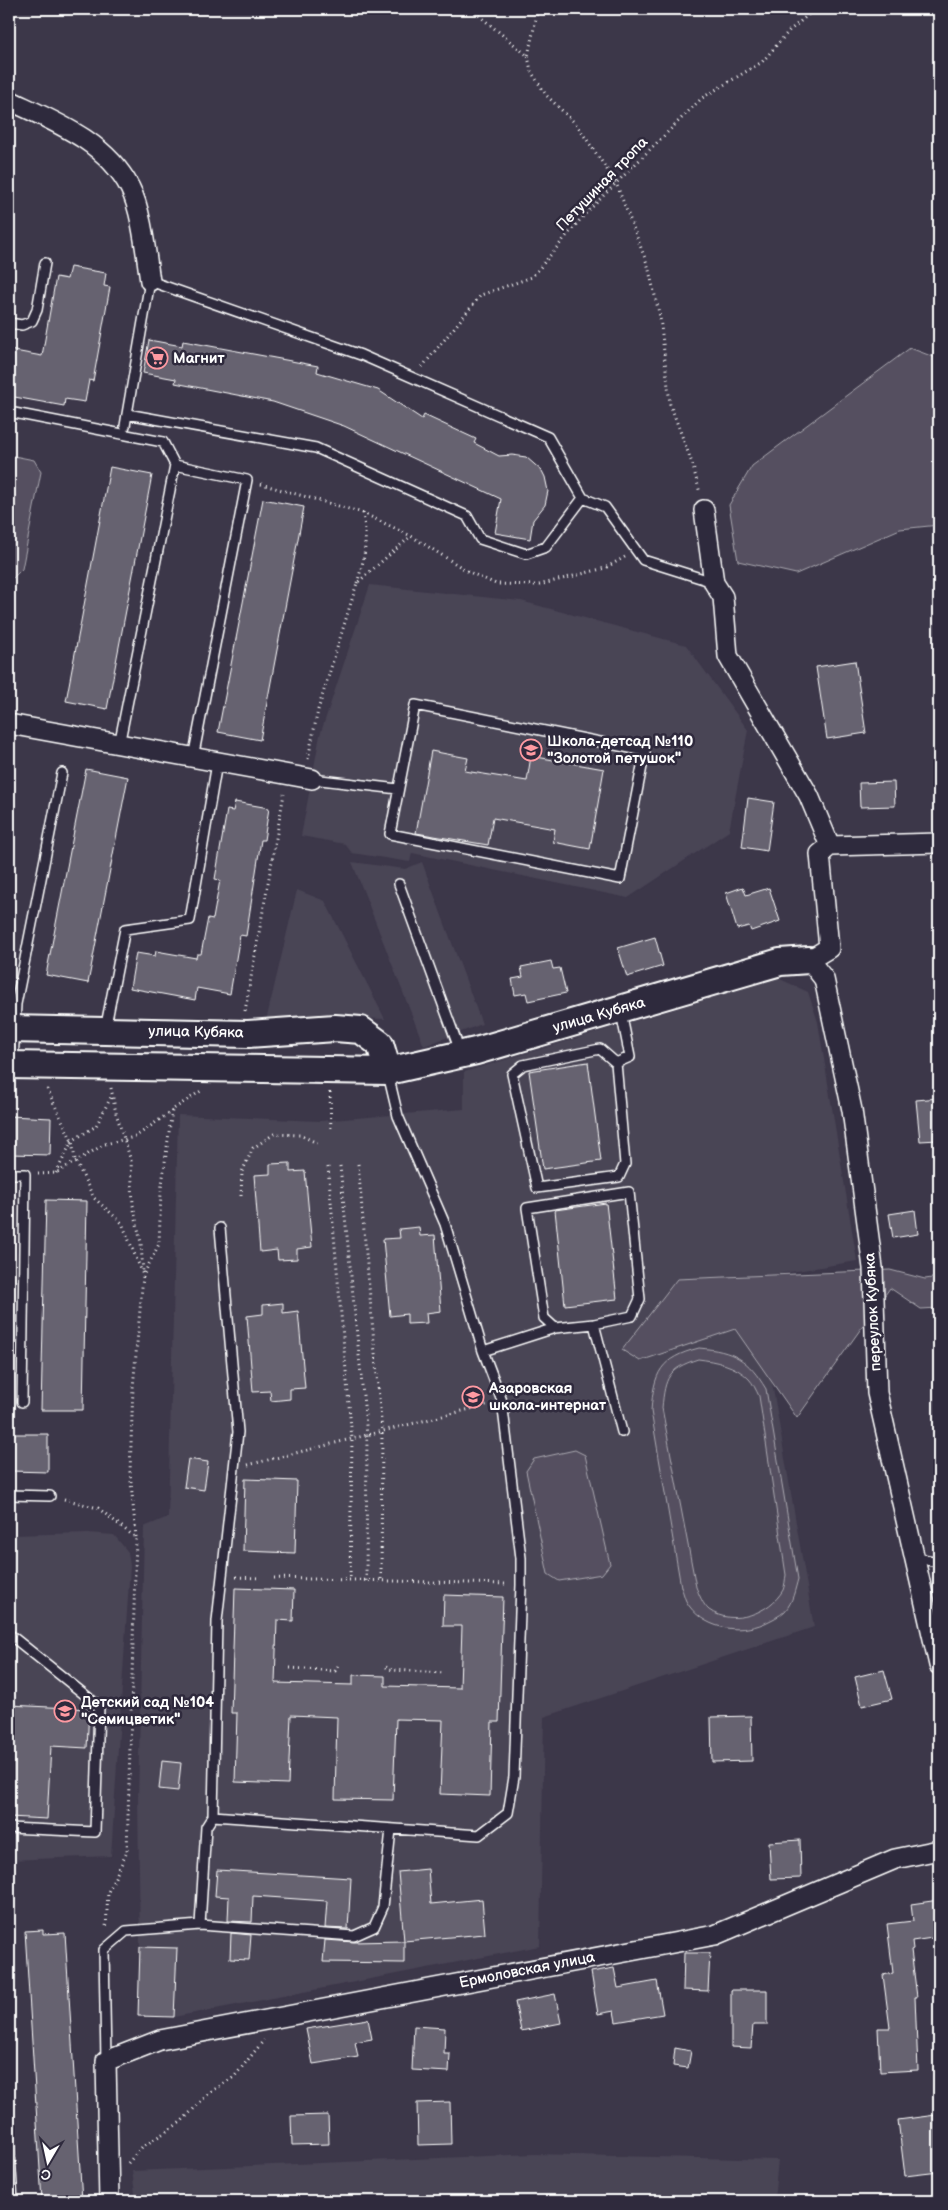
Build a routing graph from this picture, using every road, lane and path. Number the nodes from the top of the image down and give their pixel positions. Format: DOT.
graph roads {
  1 [pos="471,9"];
  2 [pos="538,9"];
  3 [pos="814,9"];
  4 [pos="528,56"];
  5 [pos="9,100"];
  6 [pos="616,184"];
  7 [pos="45,264"];
  8 [pos="150,281"];
  9 [pos="9,323"];
  10 [pos="413,378"];
  11 [pos="9,412"];
  12 [pos="126,414"];
  13 [pos="124,426"];
  14 [pos="175,464"];
  15 [pos="247,480"];
  16 [pos="583,498"];
  17 [pos="704,510"];
  18 [pos="363,513"];
  19 [pos="411,536"];
  20 [pos="637,551"];
  21 [pos="357,583"];
  22 [pos="714,583"];
  23 [pos="9,724"];
  24 [pos="119,745"];
  25 [pos="193,759"];
  26 [pos="217,763"];
  27 [pos="62,773"];
  28 [pos="301,778"];
  29 [pos="398,789"];
  30 [pos="939,843"];
  31 [pos="830,846"];
  32 [pos="399,884"];
  33 [pos="809,960"];
  34 [pos="620,1009"];
  35 [pos="242,1015"];
  36 [pos="12,1029"];
  37 [pos="105,1030"];
  38 [pos="461,1054"];
  39 [pos="616,1063"];
  40 [pos="11,1065"];
  41 [pos="388,1071"];
  42 [pos="110,1082"];
  43 [pos="46,1087"];
  44 [pos="204,1089"];
  45 [pos="112,1096"];
  46 [pos="172,1110"];
  47 [pos="124,1139"];
  48 [pos="72,1141"];
  49 [pos="317,1143"];
  50 [pos="75,1160"];
  51 [pos="358,1164"];
  52 [pos="340,1166"];
  53 [pos="328,1167"];
  54 [pos="56,1173"];
  55 [pos="9,1174"];
  56 [pos="25,1174"];
  57 [pos="241,1196"];
  58 [pos="220,1228"];
  59 [pos="143,1276"];
  60 [pos="594,1324"];
  61 [pos="555,1328"];
  62 [pos="483,1351"];
  63 [pos="502,1401"];
  64 [pos="22,1402"];
  65 [pos="382,1431"];
  66 [pos="622,1432"];
  67 [pos="367,1435"];
  68 [pos="352,1438"];
  69 [pos="234,1468"];
  70 [pos="9,1495"];
  71 [pos="50,1496"];
  72 [pos="136,1538"];
  73 [pos="916,1558"];
  74 [pos="939,1562"];
  75 [pos="221,1576"];
  76 [pos="260,1578"];
  77 [pos="274,1578"];
  78 [pos="350,1580"];
  79 [pos="366,1581"];
  80 [pos="381,1581"];
  81 [pos="521,1585"];
  82 [pos="9,1634"];
  83 [pos="939,1665"];
  84 [pos="338,1666"];
  85 [pos="386,1667"];
  86 [pos="290,1668"];
  87 [pos="444,1673"];
  88 [pos="213,1816"];
  89 [pos="9,1828"];
  90 [pos="391,1829"];
  91 [pos="939,1850"];
  92 [pos="200,1925"];
  93 [pos="104,1950"];
  94 [pos="280,2016"];
  95 [pos="106,2061"];
  96 [pos="9,2139"];
  97 [pos="109,2195"];
  98 [pos="13,2201"];
  1 -- 4 [label="path"];
  2 -- 4 [label="path"];
  3 -- 6 [label="path, Петушиная тропа"];
  4 -- 6 [label="path"];
  5 -- 8 [label="street"];
  6 -- 10 [label="path, Петушиная тропа"];
  6 -- 17 [label="path"];
  7 -- 9 [label="lane"];
  8 -- 10 [label="lane"];
  8 -- 12 [label="lane"];
  10 -- 16 [label="lane"];
  11 -- 14 [label="lane"];
  12 -- 13 [label="lane"];
  12 -- 16 [label="lane"];
  14 -- 15 [label="lane"];
  14 -- 24 [label="lane"];
  15 -- 18 [label="path"];
  15 -- 25 [label="lane"];
  16 -- 20 [label="lane"];
  17 -- 22 [label="street"];
  18 -- 19 [label="path"];
  18 -- 21 [label="path"];
  19 -- 20 [label="path"];
  19 -- 21 [label="path"];
  20 -- 22 [label="lane"];
  21 -- 28 [label="path"];
  22 -- 31 [label="street"];
  23 -- 24 [label="street"];
  24 -- 25 [label="street"];
  25 -- 26 [label="street"];
  26 -- 28 [label="street"];
  26 -- 37 [label="lane"];
  27 -- 36 [label="lane"];
  28 -- 29 [label="lane"];
  28 -- 35 [label="path"];
  29 -- 29 [label="lane"];
  30 -- 31 [label="street"];
  31 -- 33 [label="street"];
  32 -- 38 [label="lane"];
  33 -- 34 [label="street, улица Кубяка"];
  33 -- 73 [label="street, переулок Кубяка"];
  34 -- 38 [label="street, улица Кубяка"];
  34 -- 39 [label="lane"];
  36 -- 37 [label="street, улица Кубяка"];
  36 -- 40 [label="lane"];
  37 -- 41 [label="street, улица Кубяка"];
  38 -- 41 [label="street, улица Кубяка"];
  39 -- 39 [label="lane"];
  40 -- 41 [label="street, улица Кубяка"];
  41 -- 62 [label="lane"];
  42 -- 45 [label="path"];
  43 -- 48 [label="path"];
  44 -- 46 [label="path"];
  45 -- 47 [label="path"];
  45 -- 48 [label="path"];
  46 -- 47 [label="path"];
  46 -- 59 [label="path"];
  47 -- 50 [label="path"];
  47 -- 59 [label="path"];
  48 -- 50 [label="path"];
  48 -- 54 [label="path"];
  49 -- 57 [label="path"];
  50 -- 54 [label="path"];
  50 -- 59 [label="path"];
  51 -- 65 [label="path"];
  52 -- 67 [label="path"];
  53 -- 68 [label="path"];
  54 -- 56 [label="path"];
  55 -- 56 [label="lane"];
  56 -- 64 [label="lane"];
  58 -- 69 [label="lane"];
  59 -- 72 [label="path"];
  60 -- 61 [label="lane"];
  60 -- 61 [label="lane"];
  60 -- 66 [label="lane"];
  61 -- 62 [label="lane"];
  62 -- 63 [label="lane"];
  63 -- 65 [label="path"];
  63 -- 81 [label="lane"];
  65 -- 67 [label="path"];
  65 -- 80 [label="path"];
  67 -- 68 [label="path"];
  67 -- 79 [label="path"];
  68 -- 69 [label="path"];
  68 -- 78 [label="path"];
  69 -- 75 [label="lane"];
  70 -- 71 [label="lane"];
  71 -- 72 [label="path"];
  72 -- 93 [label="path"];
  73 -- 74 [label="lane"];
  73 -- 83 [label="street, переулок Кубяка"];
  75 -- 76 [label="path"];
  75 -- 88 [label="lane"];
  77 -- 78 [label="path"];
  78 -- 79 [label="path"];
  79 -- 80 [label="path"];
  80 -- 81 [label="path"];
  81 -- 90 [label="lane"];
  82 -- 89 [label="lane"];
  84 -- 86 [label="path"];
  85 -- 87 [label="path"];
  88 -- 90 [label="lane"];
  88 -- 92 [label="lane"];
  90 -- 92 [label="lane"];
  91 -- 94 [label="street, Ермоловская улица"];
  92 -- 93 [label="lane"];
  93 -- 95 [label="lane"];
  94 -- 95 [label="street, Ермоловская улица"];
  94 -- 97 [label="path"];
  95 -- 97 [label="street"];
  96 -- 98 [label="lane"];
}
